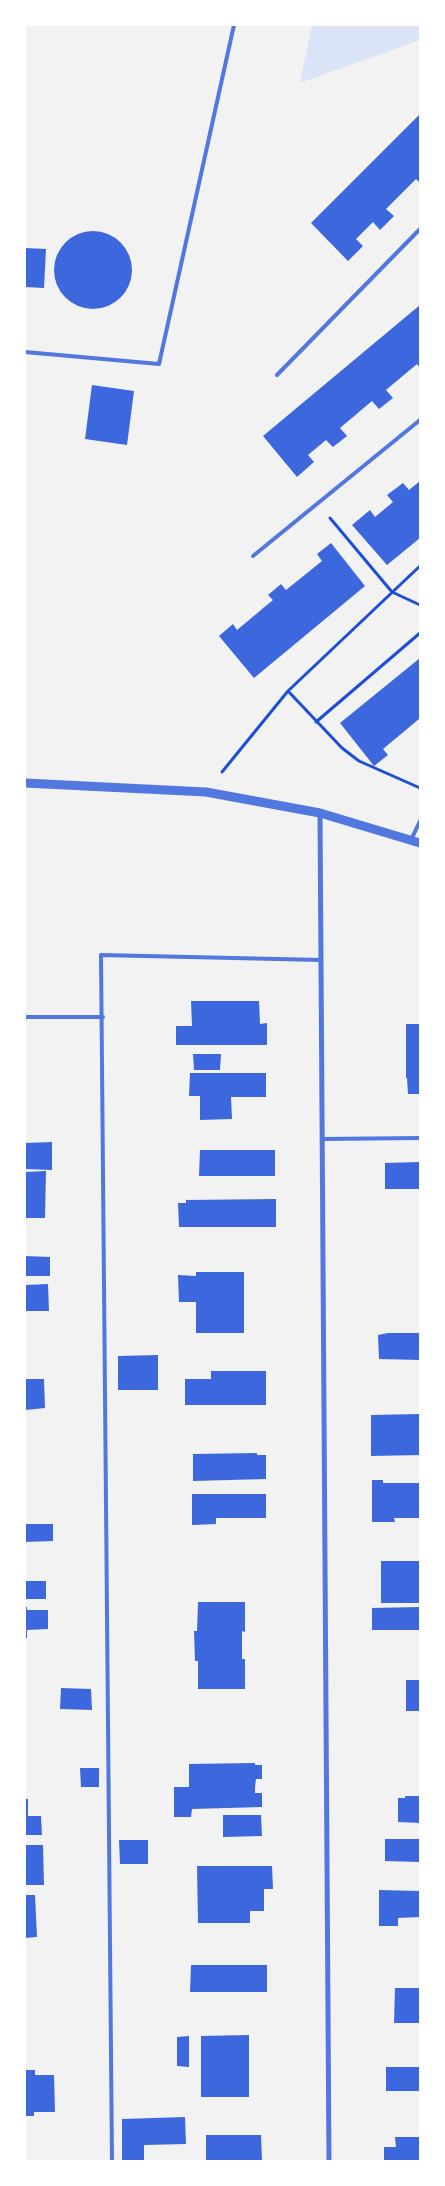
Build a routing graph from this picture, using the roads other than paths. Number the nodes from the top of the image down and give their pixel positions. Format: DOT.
graph roads {
  1 [pos="234,25"];
  2 [pos="420,229"];
  3 [pos="25,352"];
  4 [pos="277,375"];
  5 [pos="420,420"];
  6 [pos="254,556"];
  7 [pos="25,783"];
  8 [pos="320,813"];
  9 [pos="420,821"];
  10 [pos="415,842"];
  11 [pos="321,960"];
  12 [pos="103,1016"];
  13 [pos="25,1017"];
  14 [pos="420,1138"];
  15 [pos="322,1139"];
  16 [pos="112,2161"];
  17 [pos="329,2161"];
  1 -- 3 [label="lane"];
  2 -- 4 [label="lane"];
  5 -- 6 [label="lane"];
  7 -- 8 [label="street"];
  8 -- 10 [label="street"];
  8 -- 11 [label="street"];
  9 -- 10 [label="lane"];
  11 -- 12 [label="lane"];
  11 -- 15 [label="street"];
  12 -- 13 [label="lane"];
  12 -- 16 [label="lane"];
  14 -- 15 [label="lane"];
  15 -- 17 [label="street"];
}
